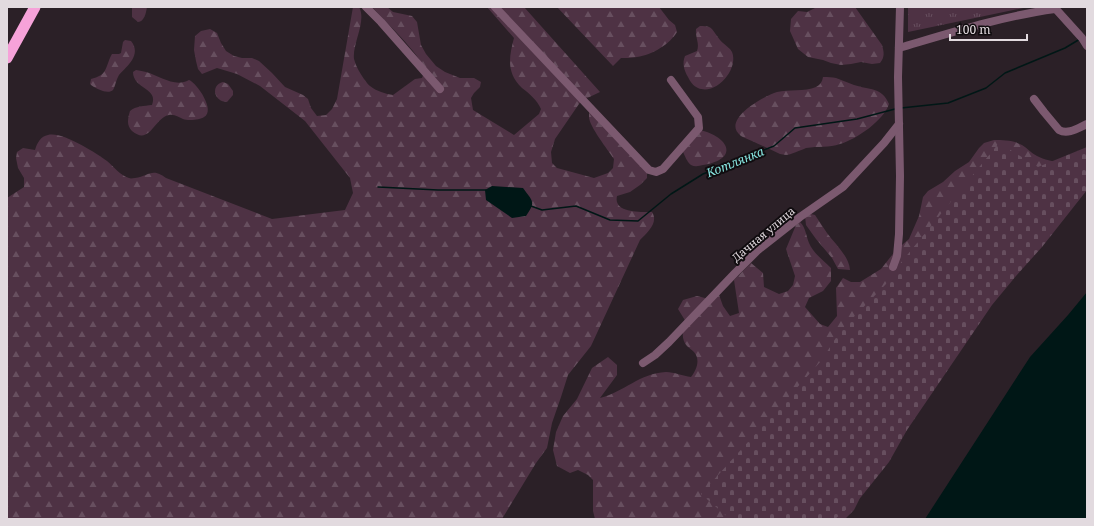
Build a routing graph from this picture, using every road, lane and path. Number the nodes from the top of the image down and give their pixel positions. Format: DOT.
graph roads {
  1 [pos="35,7"];
  2 [pos="366,7"];
  3 [pos="495,7"];
  4 [pos="900,7"];
  5 [pos="1055,8"];
  6 [pos="1087,46"];
  7 [pos="899,48"];
  8 [pos="7,58"];
  9 [pos="671,80"];
  10 [pos="440,89"];
  11 [pos="1034,99"];
  12 [pos="899,124"];
  13 [pos="1087,124"];
  14 [pos="893,267"];
  15 [pos="643,363"];
  1 -- 8 [label="highway"];
  2 -- 10 [label="street"];
  3 -- 9 [label="street"];
  4 -- 7 [label="street"];
  5 -- 6 [label="street"];
  5 -- 7 [label="street"];
  7 -- 12 [label="street"];
  11 -- 13 [label="street"];
  12 -- 14 [label="street"];
  12 -- 15 [label="street, Дачная улица"];
}
